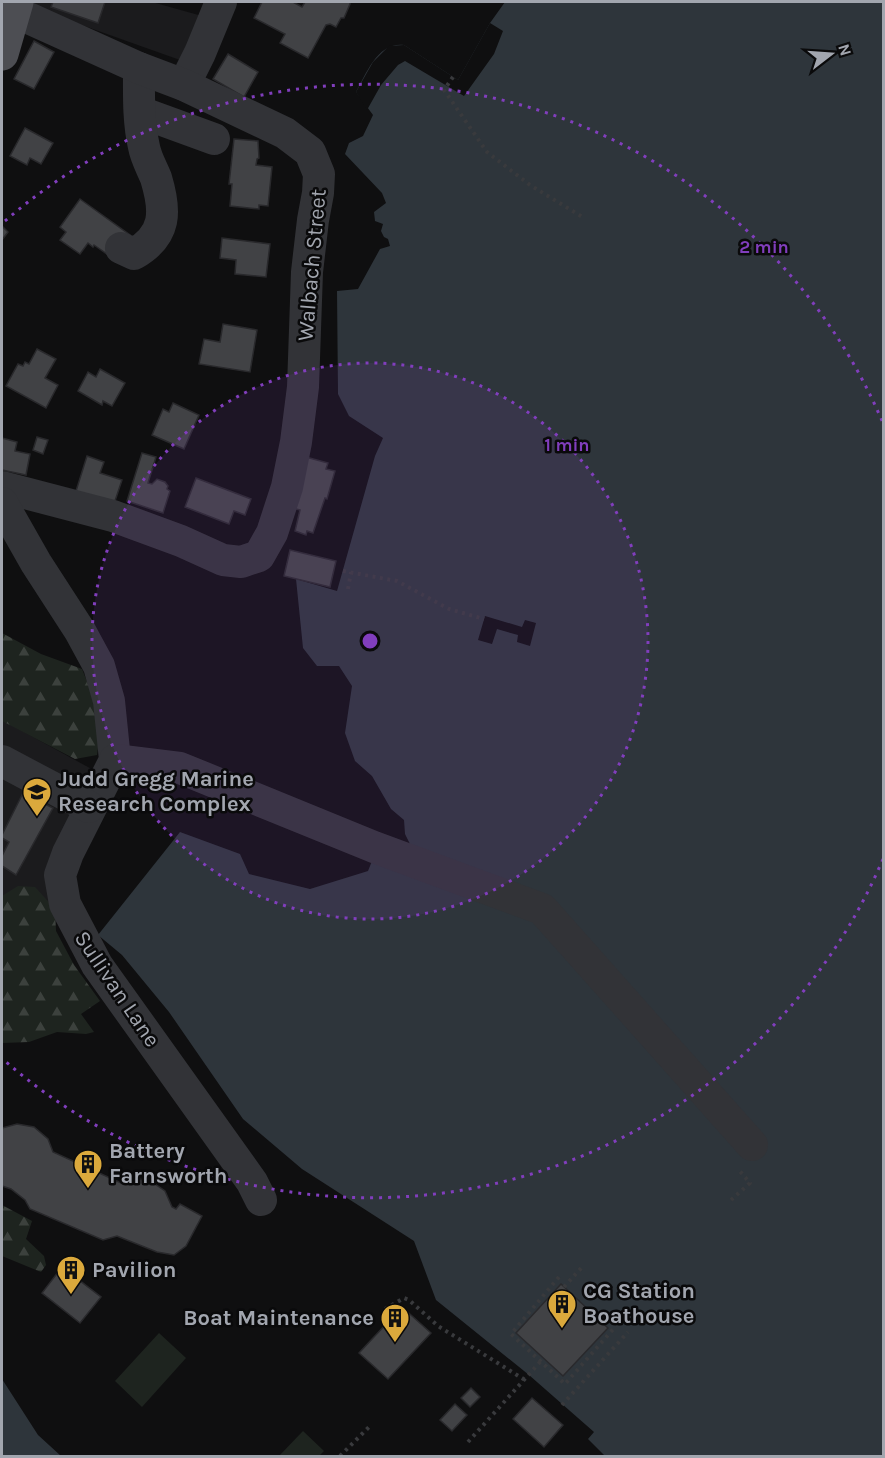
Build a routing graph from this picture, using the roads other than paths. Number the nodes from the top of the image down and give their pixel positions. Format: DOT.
graph roads {
  1 [pos="221,2"];
  2 [pos="16,7"];
  3 [pos="2,54"];
  4 [pos="139,68"];
  5 [pos="184,85"];
  6 [pos="140,112"];
  7 [pos="214,139"];
  8 [pos="121,248"];
  9 [pos="2,487"];
  10 [pos="2,502"];
  11 [pos="115,760"];
  12 [pos="2,761"];
  13 [pos="89,807"];
  14 [pos="752,1145"];
  15 [pos="261,1200"];
  1 -- 5 [label="street"];
  2 -- 3 [label="main road"];
  2 -- 4 [label="street, Walbach Street"];
  4 -- 5 [label="street, Walbach Street"];
  4 -- 6 [label="street"];
  5 -- 9 [label="street, Walbach Street"];
  6 -- 7 [label="street"];
  6 -- 8 [label="street"];
  10 -- 11 [label="street"];
  11 -- 13 [label="street, Sullivan Lane"];
  11 -- 14 [label="street"];
  12 -- 13 [label="street"];
  13 -- 15 [label="street, Sullivan Lane"];
}
